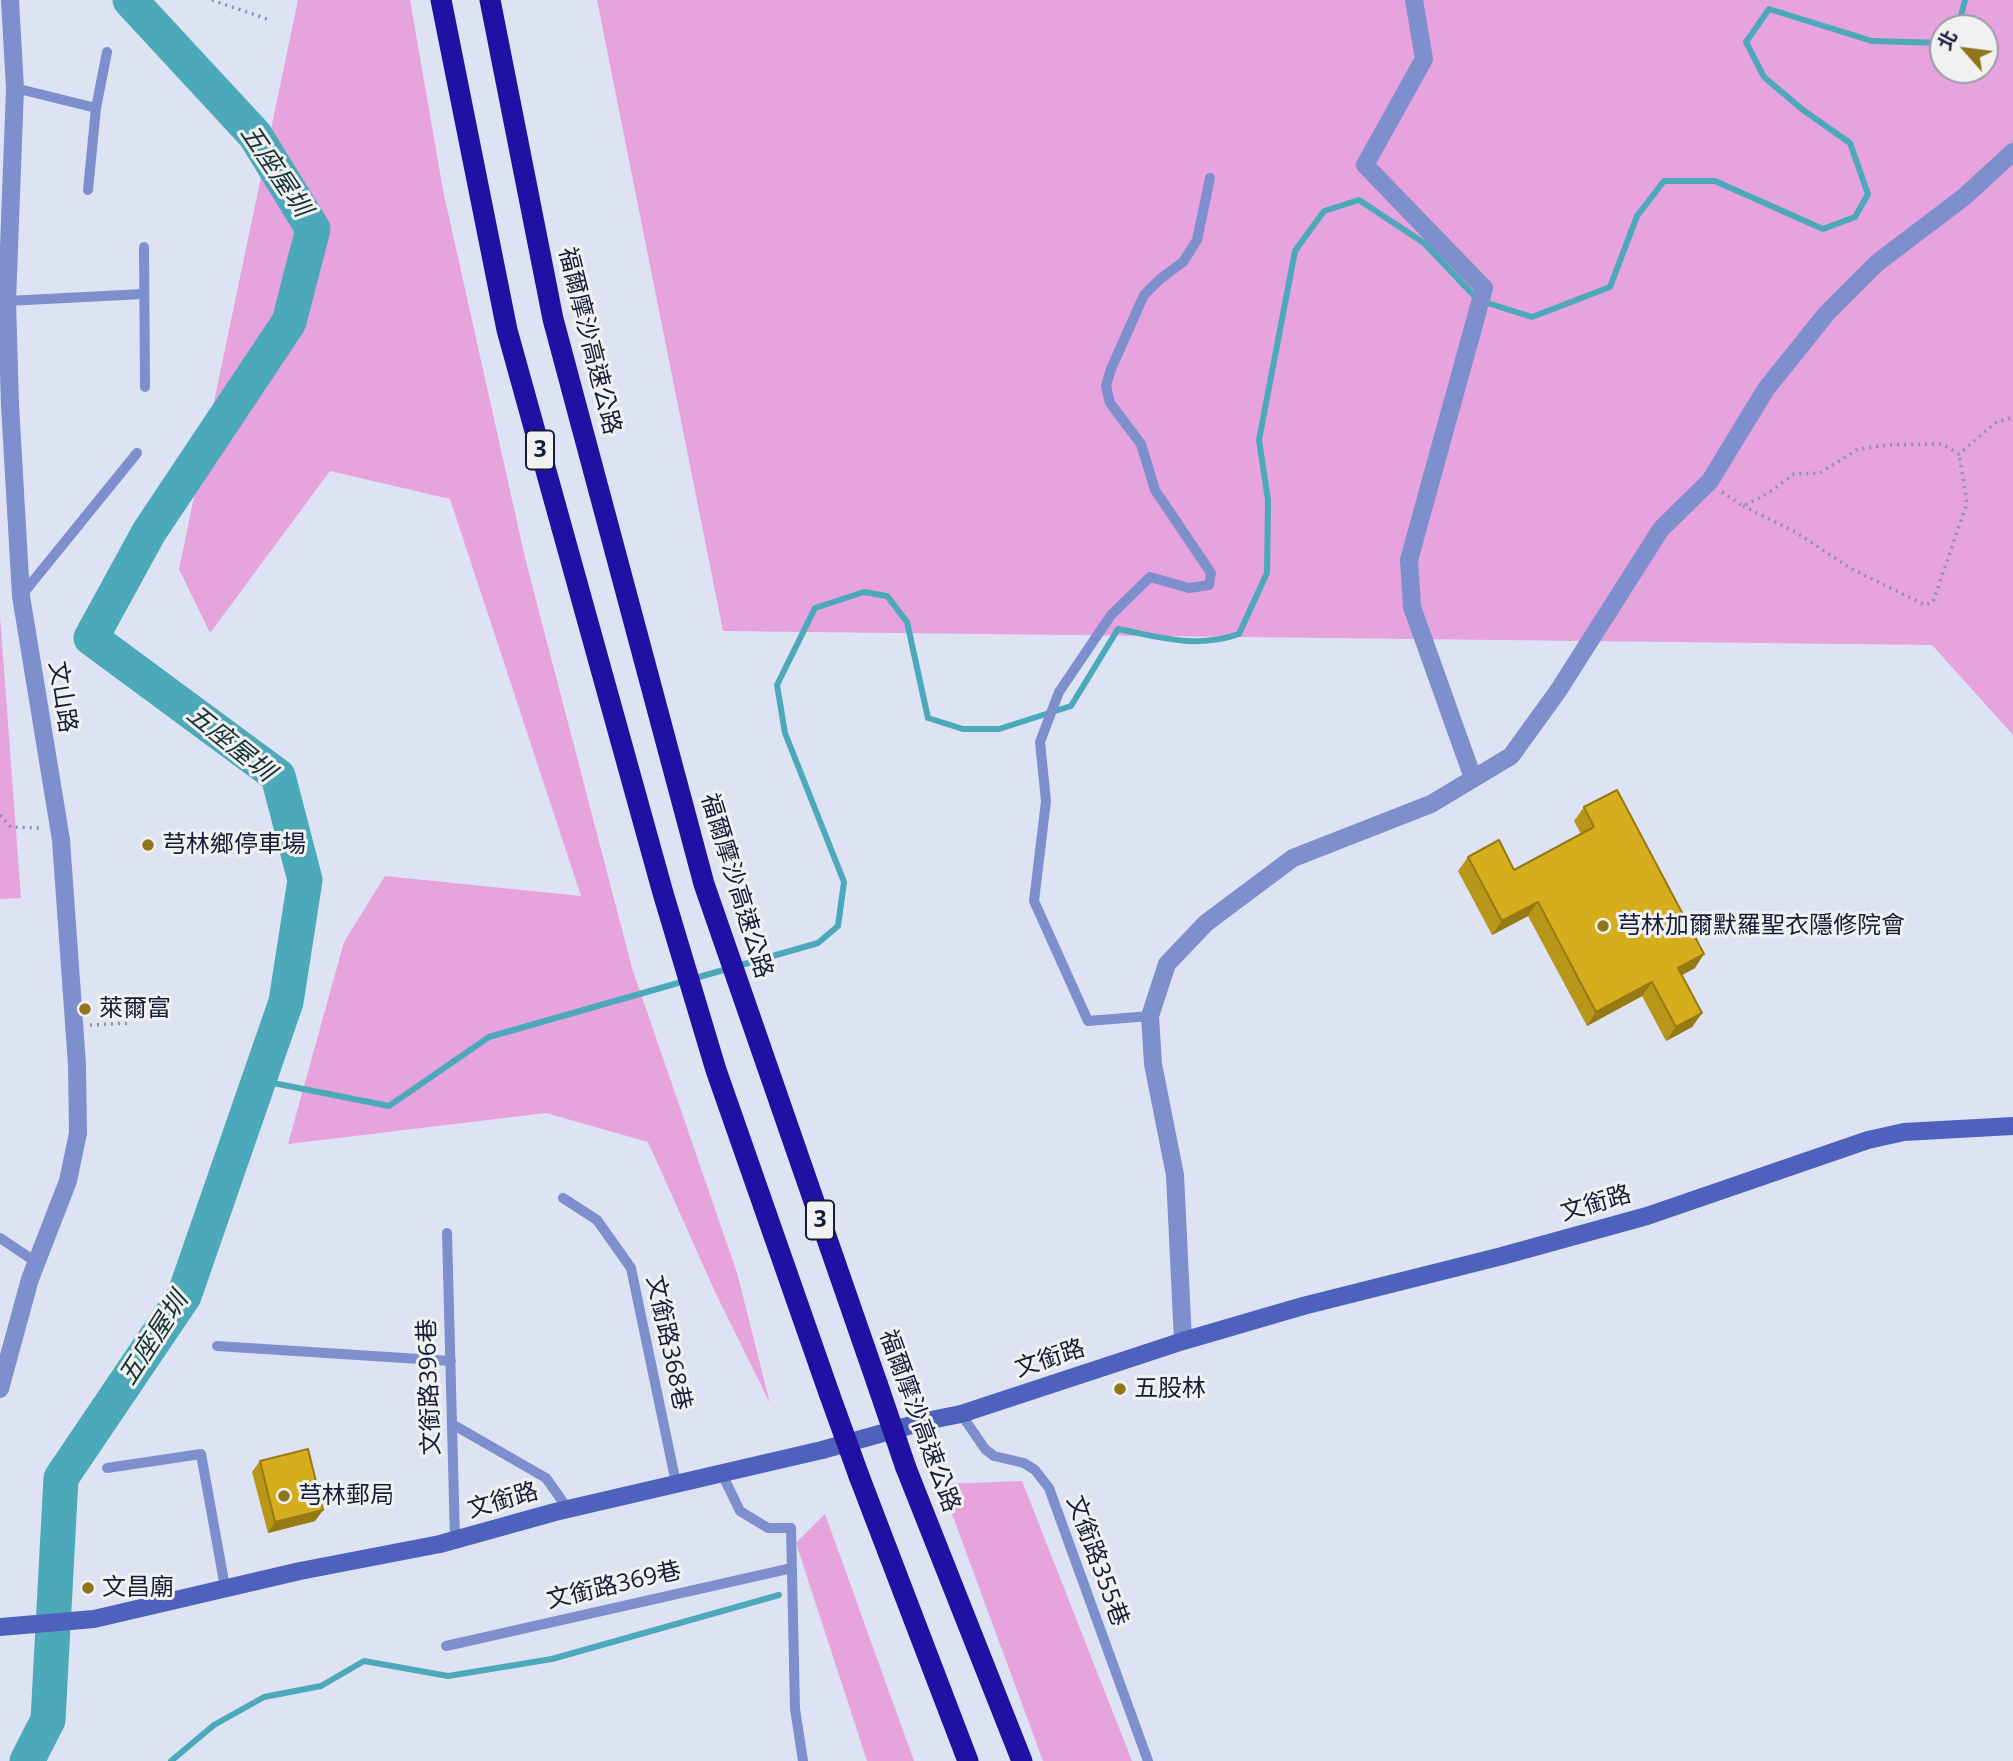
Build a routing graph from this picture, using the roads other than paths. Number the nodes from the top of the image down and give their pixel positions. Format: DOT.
graph roads {
  1 [pos="10,0"];
  2 [pos="441,0"];
  3 [pos="490,0"];
  4 [pos="1414,0"];
  5 [pos="107,52"];
  6 [pos="15,88"];
  7 [pos="96,108"];
  8 [pos="2013,152"];
  9 [pos="1210,178"];
  10 [pos="88,190"];
  11 [pos="144,247"];
  12 [pos="4,294"];
  13 [pos="144,294"];
  14 [pos="145,387"];
  15 [pos="138,453"];
  16 [pos="21,596"];
  17 [pos="1473,778"];
  18 [pos="1150,1016"];
  19 [pos="2013,1126"];
  20 [pos="563,1198"];
  21 [pos="447,1233"];
  22 [pos="0,1238"];
  23 [pos="36,1262"];
  24 [pos="1183,1340"];
  25 [pos="217,1346"];
  26 [pos="451,1361"];
  27 [pos="0,1389"];
  28 [pos="961,1414"];
  29 [pos="452,1424"];
  30 [pos="107,1468"];
  31 [pos="721,1472"];
  32 [pos="676,1483"];
  33 [pos="568,1509"];
  34 [pos="455,1540"];
  35 [pos="792,1567"];
  36 [pos="225,1587"];
  37 [pos="0,1627"];
  38 [pos="446,1646"];
  39 [pos="803,1761"];
  40 [pos="968,1761"];
  41 [pos="1022,1761"];
  42 [pos="1148,1761"];
  1 -- 6 [label="street, 文山路"];
  2 -- 40 [label="highway, 3, bridge"];
  3 -- 41 [label="highway, 福爾摩沙高速公路 / 3, bridge"];
  4 -- 17 [label="street"];
  5 -- 7 [label="lane"];
  6 -- 7 [label="lane"];
  6 -- 12 [label="street, 文山路"];
  7 -- 10 [label="lane"];
  8 -- 17 [label="street"];
  9 -- 18 [label="lane"];
  11 -- 13 [label="lane"];
  12 -- 13 [label="lane"];
  12 -- 16 [label="street, 文山路"];
  13 -- 14 [label="lane"];
  15 -- 16 [label="lane"];
  16 -- 23 [label="street, 文山路"];
  17 -- 18 [label="street"];
  18 -- 24 [label="street"];
  19 -- 24 [label="main road, 文銜路"];
  20 -- 32 [label="lane, 文銜路368巷"];
  21 -- 26 [label="lane, 文銜路396巷"];
  22 -- 23 [label="lane"];
  23 -- 27 [label="street, 文山路"];
  24 -- 28 [label="main road, 文銜路"];
  25 -- 26 [label="lane"];
  26 -- 29 [label="lane, 文銜路396巷"];
  28 -- 31 [label="main road, 文銜路"];
  28 -- 42 [label="lane, 文銜路355巷"];
  29 -- 33 [label="lane"];
  29 -- 34 [label="lane, 文銜路396巷"];
  30 -- 36 [label="lane"];
  31 -- 32 [label="main road, 文銜路"];
  31 -- 35 [label="lane"];
  32 -- 33 [label="main road, 文銜路"];
  33 -- 34 [label="main road, 文銜路"];
  34 -- 36 [label="main road, 文銜路"];
  35 -- 38 [label="lane, 文銜路369巷"];
  35 -- 39 [label="lane"];
  36 -- 37 [label="main road, 文銜路"];
}
